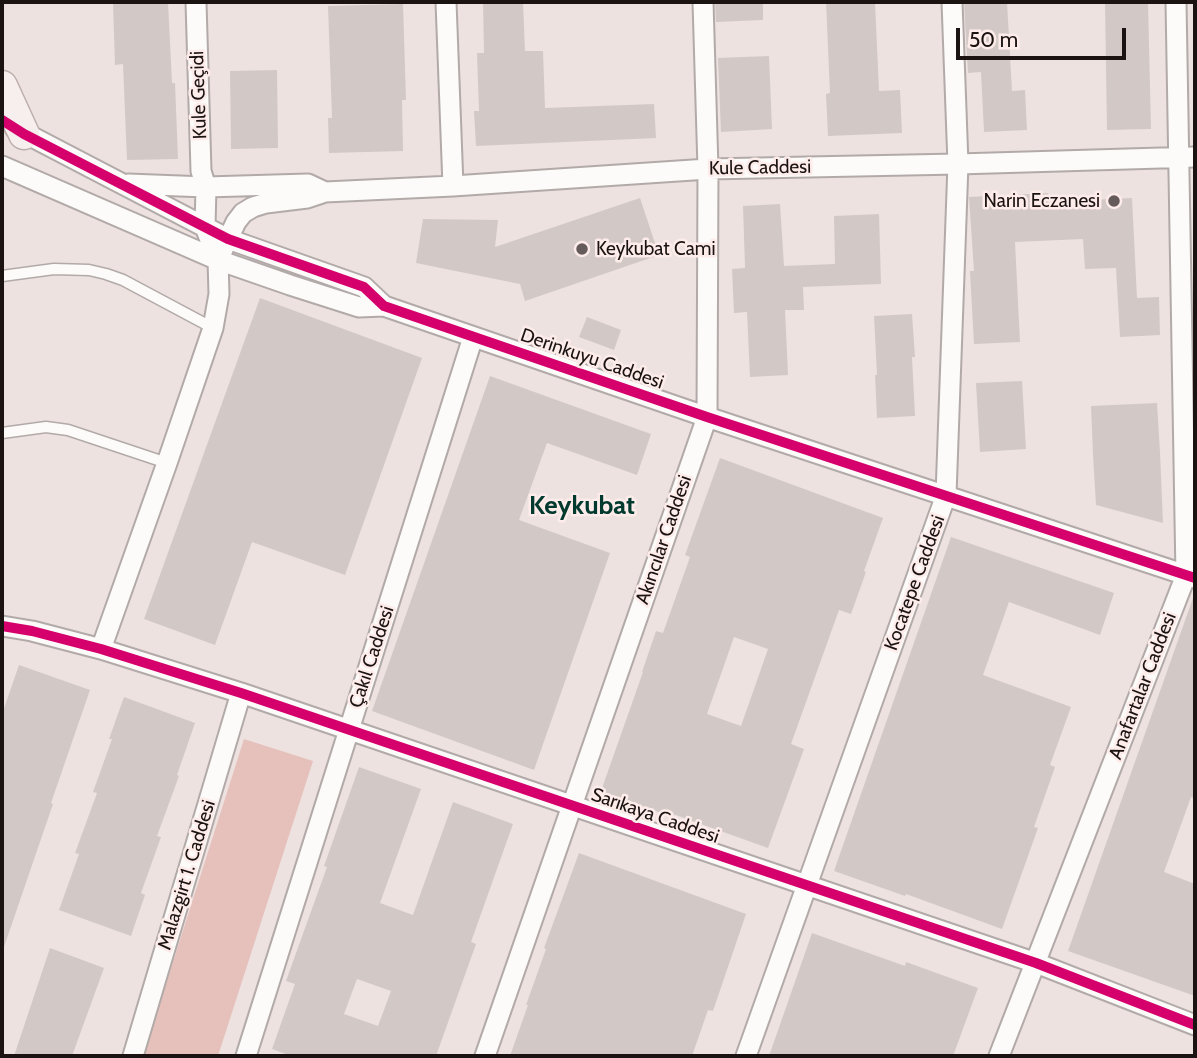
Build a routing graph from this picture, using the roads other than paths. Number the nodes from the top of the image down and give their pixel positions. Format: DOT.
graph roads {
  1 [pos="196,2"];
  2 [pos="446,2"];
  3 [pos="703,2"];
  4 [pos="952,2"];
  5 [pos="1176,2"];
  6 [pos="2,86"];
  7 [pos="13,127"];
  8 [pos="1186,157"];
  9 [pos="958,164"];
  10 [pos="2,166"];
  11 [pos="708,169"];
  12 [pos="122,184"];
  13 [pos="453,186"];
  14 [pos="206,187"];
  15 [pos="325,192"];
  16 [pos="205,227"];
  17 [pos="228,239"];
  18 [pos="218,260"];
  19 [pos="2,276"];
  20 [pos="384,306"];
  21 [pos="213,328"];
  22 [pos="473,337"];
  23 [pos="1189,398"];
  24 [pos="707,417"];
  25 [pos="2,433"];
  26 [pos="167,463"];
  27 [pos="946,495"];
  28 [pos="1191,577"];
  29 [pos="2,626"];
  30 [pos="101,649"];
  31 [pos="241,693"];
  32 [pos="349,730"];
  33 [pos="572,806"];
  34 [pos="807,885"];
  35 [pos="1036,963"];
  36 [pos="1195,1025"];
  37 [pos="133,1056"];
  38 [pos="246,1056"];
  39 [pos="485,1056"];
  40 [pos="746,1056"];
  41 [pos="999,1056"];
  1 -- 14 [label="street, Kule Geçidi"];
  2 -- 13 [label="street"];
  3 -- 11 [label="street, Akıncılar Caddesi"];
  4 -- 9 [label="street, Kocatepe Caddesi"];
  5 -- 8 [label="street, Anafartalar Caddesi"];
  6 -- 7 [label="main road"];
  7 -- 12 [label="street, Derinkuyu Caddesi"];
  8 -- 9 [label="street, Kule Caddesi"];
  8 -- 23 [label="street, Anafartalar Caddesi"];
  9 -- 11 [label="street, Kule Caddesi"];
  9 -- 27 [label="street, Kocatepe Caddesi"];
  10 -- 18 [label="street, Derinkuyu Caddesi"];
  11 -- 13 [label="street, Kule Caddesi"];
  11 -- 24 [label="street, Akıncılar Caddesi"];
  12 -- 14 [label="street, Kule Caddesi"];
  12 -- 16 [label="street, Derinkuyu Caddesi"];
  13 -- 15 [label="street, Kule Caddesi"];
  14 -- 15 [label="street, Kule Caddesi"];
  14 -- 16 [label="street, Kule Geçidi"];
  15 -- 17 [label="street, Kule Caddesi"];
  16 -- 17 [label="street, Derinkuyu Caddesi"];
  16 -- 18 [label="street"];
  17 -- 18 [label="street, Kule Caddesi"];
  17 -- 20 [label="street, Derinkuyu Caddesi"];
  18 -- 20 [label="street, Derinkuyu Caddesi"];
  18 -- 21 [label="street"];
  19 -- 21 [label="lane"];
  20 -- 22 [label="street, Derinkuyu Caddesi"];
  21 -- 26 [label="street"];
  22 -- 24 [label="street, Derinkuyu Caddesi"];
  22 -- 32 [label="street, Çakıl Caddesi"];
  23 -- 28 [label="street, Anafartalar Caddesi"];
  24 -- 27 [label="street, Derinkuyu Caddesi"];
  24 -- 33 [label="street, Akıncılar Caddesi"];
  25 -- 26 [label="lane"];
  26 -- 30 [label="street"];
  27 -- 28 [label="street, Derinkuyu Caddesi"];
  27 -- 34 [label="street, Kocatepe Caddesi"];
  28 -- 35 [label="street, Anafartalar Caddesi"];
  29 -- 30 [label="street, Sarıkaya Caddesi"];
  30 -- 31 [label="street, Sarıkaya Caddesi"];
  31 -- 32 [label="street, Sarıkaya Caddesi"];
  31 -- 37 [label="street, Malazgirt 1. Caddesi"];
  32 -- 33 [label="street, Sarıkaya Caddesi"];
  32 -- 38 [label="street, Çakıl Caddesi"];
  33 -- 34 [label="street, Sarıkaya Caddesi"];
  33 -- 39 [label="street, Akıncılar Caddesi"];
  34 -- 35 [label="street, Sarıkaya Caddesi"];
  34 -- 40 [label="street, Kocatepe Caddesi"];
  35 -- 36 [label="street, Sarıkaya Caddesi"];
  35 -- 41 [label="street, Anafartalar Caddesi"];
}
